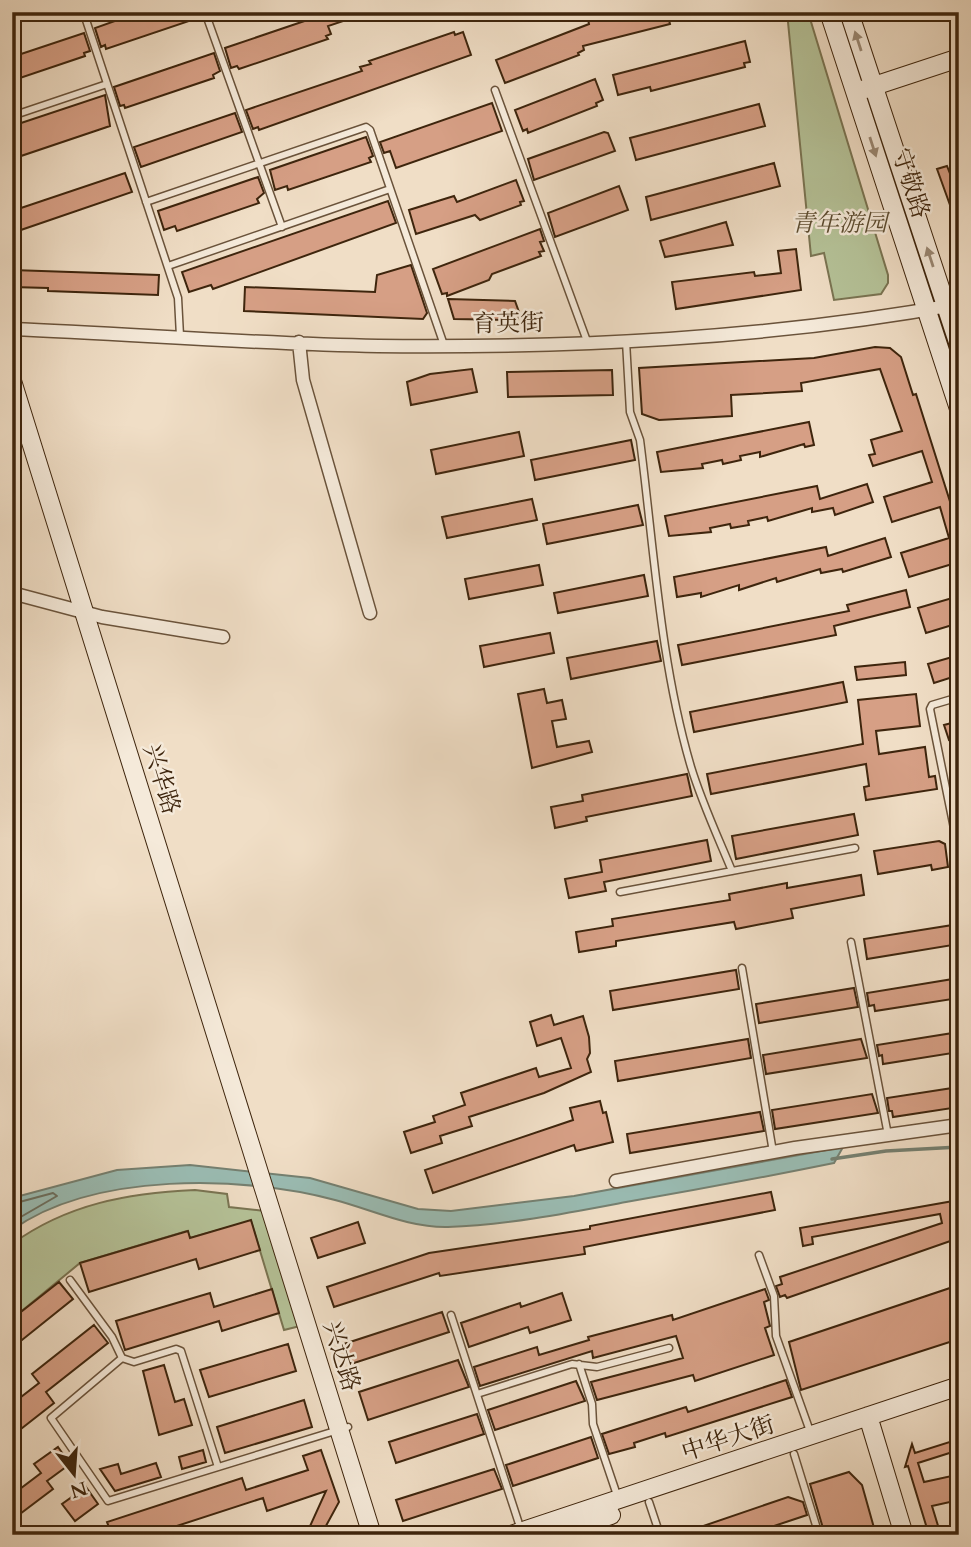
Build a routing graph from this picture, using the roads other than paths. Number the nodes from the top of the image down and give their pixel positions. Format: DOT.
graph roads {
  1 [pos="205,12"];
  2 [pos="829,12"];
  3 [pos="849,12"];
  4 [pos="86,20"];
  5 [pos="959,58"];
  6 [pos="959,70"];
  7 [pos="107,85"];
  8 [pos="495,90"];
  9 [pos="875,92"];
  10 [pos="857,98"];
  11 [pos="12,116"];
  12 [pos="259,163"];
  13 [pos="390,189"];
  14 [pos="146,202"];
  15 [pos="282,227"];
  16 [pos="168,267"];
  17 [pos="952,305"];
  18 [pos="926,310"];
  19 [pos="12,328"];
  20 [pos="180,336"];
  21 [pos="625,340"];
  22 [pos="587,341"];
  23 [pos="299,342"];
  24 [pos="444,345"];
  25 [pos="959,345"];
  26 [pos="12,381"];
  27 [pos="959,409"];
  28 [pos="12,593"];
  29 [pos="85,613"];
  30 [pos="370,613"];
  31 [pos="223,637"];
  32 [pos="959,697"];
  33 [pos="855,848"];
  34 [pos="959,853"];
  35 [pos="733,871"];
  36 [pos="620,892"];
  37 [pos="851,942"];
  38 [pos="742,968"];
  39 [pos="959,1125"];
  40 [pos="888,1135"];
  41 [pos="773,1152"];
  42 [pos="616,1181"];
  43 [pos="265,1192"];
  44 [pos="759,1255"];
  45 [pos="70,1280"];
  46 [pos="451,1315"];
  47 [pos="669,1348"];
  48 [pos="122,1358"];
  49 [pos="579,1364"];
  50 [pos="959,1386"];
  51 [pos="477,1394"];
  52 [pos="959,1398"];
  53 [pos="870,1422"];
  54 [pos="344,1429"];
  55 [pos="811,1435"];
  56 [pos="794,1454"];
  57 [pos="218,1467"];
  58 [pos="618,1500"];
  59 [pos="649,1502"];
  60 [pos="517,1533"];
  61 [pos="372,1535"];
  62 [pos="551,1535"];
  63 [pos="660,1535"];
  64 [pos="819,1535"];
  65 [pos="904,1535"];
  1 -- 12 [label="lane"];
  2 -- 10 [label="street, 守敬路"];
  9 -- 3 [label="street, 守敬路, one-way"];
  4 -- 7 [label="lane"];
  5 -- 9 [label="street"];
  6 -- 9 [label="street"];
  7 -- 11 [label="lane"];
  7 -- 14 [label="lane"];
  8 -- 22 [label="lane"];
  9 -- 10 [label="street"];
  17 -- 9 [label="street, 守敬路, one-way"];
  10 -- 18 [label="street, 守敬路, one-way"];
  12 -- 13 [label="lane"];
  12 -- 14 [label="lane"];
  12 -- 15 [label="lane"];
  13 -- 15 [label="lane"];
  13 -- 24 [label="lane"];
  14 -- 16 [label="lane"];
  15 -- 16 [label="lane"];
  16 -- 20 [label="lane"];
  17 -- 18 [label="street, 育英街"];
  17 -- 25 [label="street, 守敬路"];
  18 -- 21 [label="street, 育英街"];
  18 -- 27 [label="street, 守敬路"];
  19 -- 20 [label="street, 育英街"];
  20 -- 23 [label="street, 育英街"];
  21 -- 22 [label="street, 育英街"];
  21 -- 35 [label="lane"];
  22 -- 24 [label="street, 育英街"];
  23 -- 24 [label="street, 育英街"];
  23 -- 30 [label="street"];
  26 -- 29 [label="street, 兴华路"];
  28 -- 29 [label="street"];
  29 -- 31 [label="street"];
  29 -- 43 [label="street, 兴华路"];
  32 -- 34 [label="lane"];
  33 -- 35 [label="lane"];
  35 -- 36 [label="lane"];
  37 -- 40 [label="lane"];
  38 -- 41 [label="lane"];
  39 -- 40 [label="street"];
  40 -- 41 [label="street"];
  41 -- 42 [label="street"];
  43 -- 54 [label="street, 兴达路"];
  44 -- 55 [label="lane"];
  45 -- 48 [label="lane"];
  46 -- 51 [label="lane"];
  47 -- 49 [label="lane"];
  48 -- 57 [label="lane"];
  48 -- 57 [label="lane"];
  49 -- 51 [label="lane"];
  49 -- 58 [label="lane"];
  50 -- 53 [label="street, 中华大街"];
  51 -- 60 [label="lane"];
  52 -- 53 [label="street, 中华大街"];
  53 -- 55 [label="street, 中华大街"];
  53 -- 56 [label="street, 中华大街"];
  53 -- 65 [label="street"];
  54 -- 57 [label="lane"];
  54 -- 61 [label="street, 兴达路"];
  55 -- 58 [label="street, 中华大街"];
  56 -- 59 [label="street, 中华大街"];
  56 -- 64 [label="lane"];
  58 -- 60 [label="street, 中华大街"];
  59 -- 62 [label="street, 中华大街"];
  59 -- 63 [label="lane"];
}
